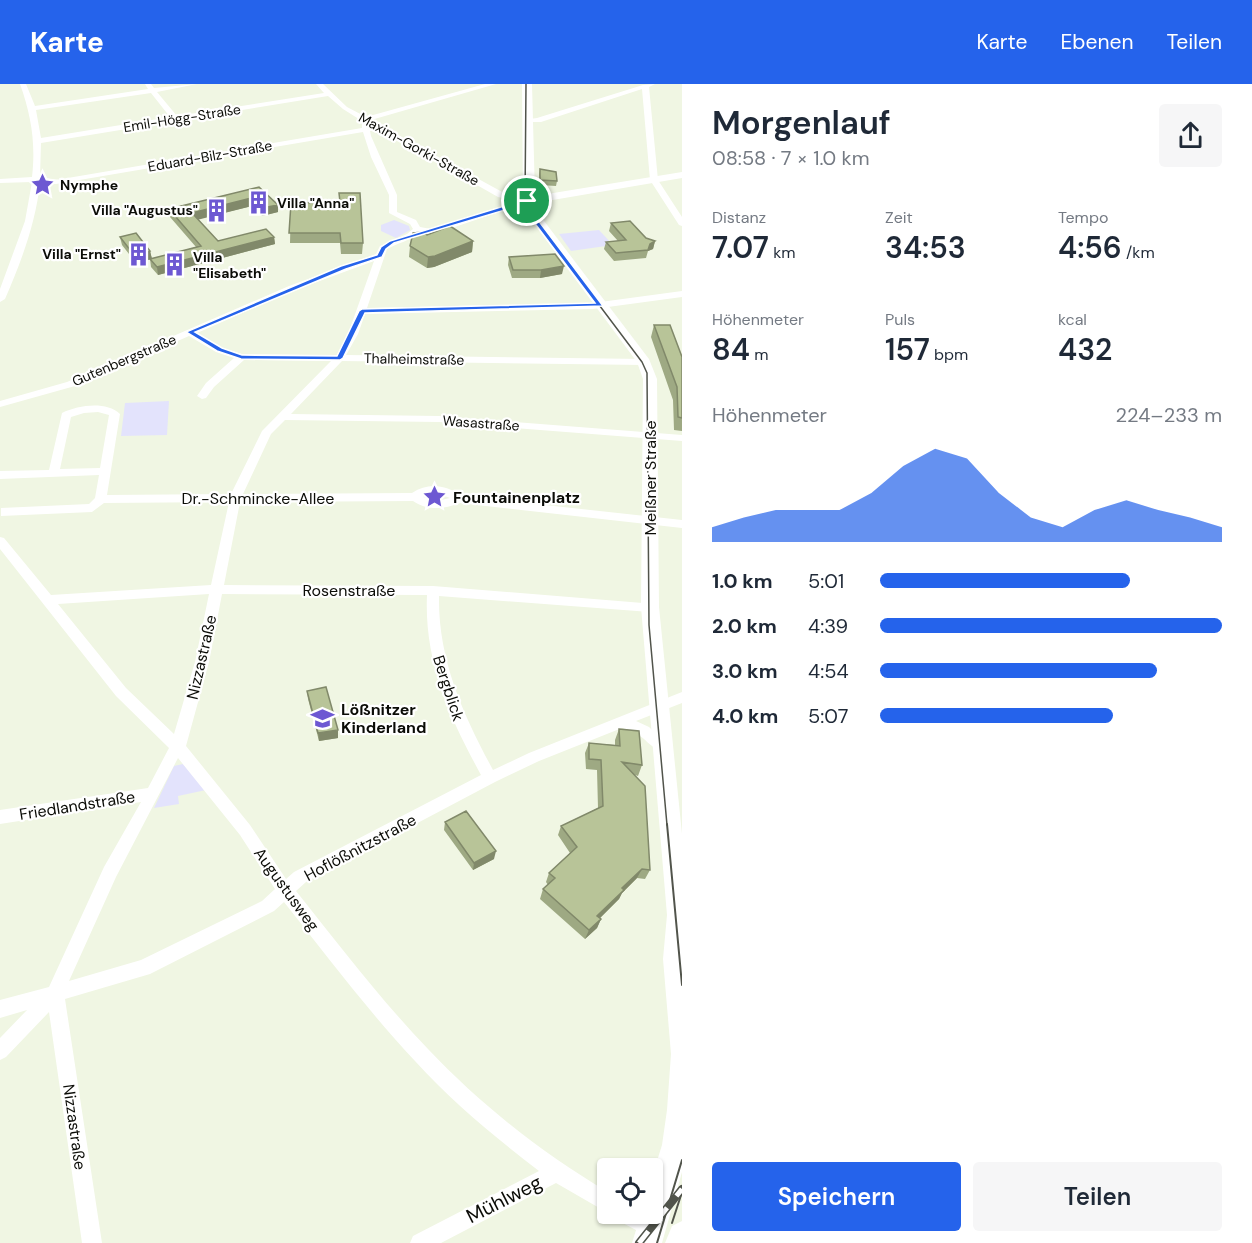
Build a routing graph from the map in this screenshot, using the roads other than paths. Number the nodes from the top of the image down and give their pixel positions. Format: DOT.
graph roads {
  1 [pos="23,84"];
  2 [pos="194,84"];
  3 [pos="319,84"];
  4 [pos="493,84"];
  5 [pos="527,84"];
  6 [pos="480,85"];
  7 [pos="648,85"];
  8 [pos="150,87"];
  9 [pos="328,94"];
  10 [pos="32,109"];
  11 [pos="175,119"];
  12 [pos="366,119"];
  13 [pos="527,120"];
  14 [pos="380,127"];
  15 [pos="365,129"];
  16 [pos="37,141"];
  17 [pos="682,175"];
  18 [pos="37,179"];
  19 [pos="654,180"];
  20 [pos="3,181"];
  21 [pos="56,183"];
  22 [pos="36,190"];
  23 [pos="527,201"];
  24 [pos="682,224"];
  25 [pos="417,229"];
  26 [pos="431,232"];
  27 [pos="411,237"];
  28 [pos="380,256"];
  29 [pos="4,284"];
  30 [pos="682,294"];
  31 [pos="0,299"];
  32 [pos="600,305"];
  33 [pos="362,311"];
  34 [pos="189,332"];
  35 [pos="241,357"];
  36 [pos="340,358"];
  37 [pos="644,362"];
  38 [pos="202,396"];
  39 [pos="0,404"];
  40 [pos="280,417"];
  41 [pos="651,435"];
  42 [pos="682,438"];
  43 [pos="105,471"];
  44 [pos="54,473"];
  45 [pos="0,475"];
  46 [pos="100,499"];
  47 [pos="235,499"];
  48 [pos="1,512"];
  49 [pos="650,521"];
  50 [pos="682,524"];
  51 [pos="0,541"];
  52 [pos="216,589"];
  53 [pos="433,591"];
  54 [pos="48,600"];
  55 [pos="650,607"];
  56 [pos="682,697"];
  57 [pos="658,708"];
  58 [pos="621,721"];
  59 [pos="661,745"];
  60 [pos="178,747"];
  61 [pos="490,778"];
  62 [pos="153,794"];
  63 [pos="0,817"];
  64 [pos="286,892"];
  65 [pos="680,921"];
  66 [pos="55,992"];
  67 [pos="0,1009"];
  68 [pos="682,1049"];
  69 [pos="0,1051"];
  70 [pos="682,1059"];
  71 [pos="556,1172"];
  72 [pos="597,1196"];
  73 [pos="637,1224"];
  74 [pos="649,1235"];
  75 [pos="682,1236"];
  76 [pos="92,1243"];
  77 [pos="420,1243"];
  78 [pos="680,1243"];
  1 -- 10 [label="street"];
  2 -- 8 [label="street"];
  3 -- 9 [label="street, Maxim-Gorki-Straße"];
  4 -- 6 [label="street"];
  5 -- 13 [label="main road, Meißner Straße"];
  6 -- 12 [label="street"];
  7 -- 13 [label="street"];
  7 -- 19 [label="street"];
  8 -- 10 [label="street"];
  8 -- 11 [label="street"];
  9 -- 11 [label="street, Emil-Högg-Straße"];
  9 -- 12 [label="street, Maxim-Gorki-Straße"];
  10 -- 16 [label="street"];
  11 -- 16 [label="street, Emil-Högg-Straße"];
  12 -- 14 [label="street, Maxim-Gorki-Straße"];
  12 -- 15 [label="street"];
  13 -- 23 [label="main road, Meißner Straße"];
  14 -- 15 [label="street, Eduard-Bilz-Straße"];
  14 -- 23 [label="street, Maxim-Gorki-Straße"];
  15 -- 21 [label="street, Eduard-Bilz-Straße"];
  15 -- 25 [label="street"];
  16 -- 18 [label="street"];
  17 -- 19 [label="main road"];
  18 -- 20 [label="street"];
  18 -- 21 [label="street"];
  18 -- 22 [label="street"];
  19 -- 23 [label="main road"];
  19 -- 24 [label="street"];
  20 -- 22 [label="street"];
  21 -- 22 [label="street"];
  22 -- 29 [label="street"];
  23 -- 26 [label="street"];
  23 -- 32 [label="main road, Meißner Straße"];
  25 -- 26 [label="street"];
  25 -- 27 [label="street"];
  26 -- 27 [label="street"];
  27 -- 28 [label="street"];
  28 -- 33 [label="street, Nizzastraße"];
  28 -- 34 [label="street, Gutenbergstraße"];
  29 -- 31 [label="street"];
  30 -- 32 [label="street"];
  32 -- 33 [label="street"];
  32 -- 37 [label="main road, Meißner Straße"];
  33 -- 36 [label="street, Nizzastraße"];
  34 -- 35 [label="street, Thalheimstraße"];
  34 -- 39 [label="street, Gutenbergstraße"];
  35 -- 36 [label="street, Thalheimstraße"];
  35 -- 38 [label="street"];
  36 -- 37 [label="street, Thalheimstraße"];
  36 -- 40 [label="street, Nizzastraße"];
  37 -- 41 [label="main road, Meißner Straße"];
  40 -- 41 [label="street, Wasastraße"];
  40 -- 47 [label="street, Nizzastraße"];
  41 -- 42 [label="street, Wasastraße"];
  41 -- 49 [label="main road, Meißner Straße"];
  43 -- 44 [label="street"];
  43 -- 44 [label="street"];
  43 -- 46 [label="street"];
  44 -- 45 [label="street"];
  46 -- 47 [label="street, Dr.-Schmincke-Allee"];
  46 -- 48 [label="street"];
  47 -- 49 [label="street, Dr.-Schmincke-Allee"];
  47 -- 52 [label="street, Nizzastraße"];
  49 -- 50 [label="street, Dr.-Schmincke-Allee"];
  49 -- 55 [label="main road, Meißner Straße"];
  51 -- 54 [label="street, Augustusweg"];
  52 -- 53 [label="street, Rosenstraße"];
  52 -- 54 [label="street, Rosenstraße"];
  52 -- 60 [label="street, Nizzastraße"];
  53 -- 55 [label="street, Rosenstraße"];
  53 -- 61 [label="street, Bergblick"];
  54 -- 60 [label="street, Augustusweg"];
  55 -- 57 [label="main road, Meißner Straße"];
  56 -- 57 [label="street, Hoflößnitzstraße"];
  57 -- 58 [label="street, Hoflößnitzstraße"];
  57 -- 59 [label="main road, Meißner Straße"];
  58 -- 59 [label="street"];
  58 -- 61 [label="street, Hoflößnitzstraße"];
  59 -- 65 [label="main road, Meißner Straße"];
  60 -- 62 [label="street, Nizzastraße"];
  60 -- 64 [label="street, Augustusweg"];
  61 -- 64 [label="street, Hoflößnitzstraße"];
  62 -- 63 [label="street, Friedlandstraße"];
  62 -- 66 [label="street, Nizzastraße"];
  64 -- 66 [label="street, Hoflößnitzstraße"];
  64 -- 71 [label="street, Augustusweg"];
  65 -- 68 [label="main road, Meißner Straße"];
  66 -- 67 [label="street, Hoflößnitzstraße"];
  66 -- 69 [label="street"];
  66 -- 76 [label="street, Nizzastraße"];
  70 -- 74 [label="main road"];
  71 -- 72 [label="street, Augustusweg"];
  71 -- 77 [label="street, Mühlweg"];
  73 -- 74 [label="street"];
  75 -- 78 [label="main road"];
}
